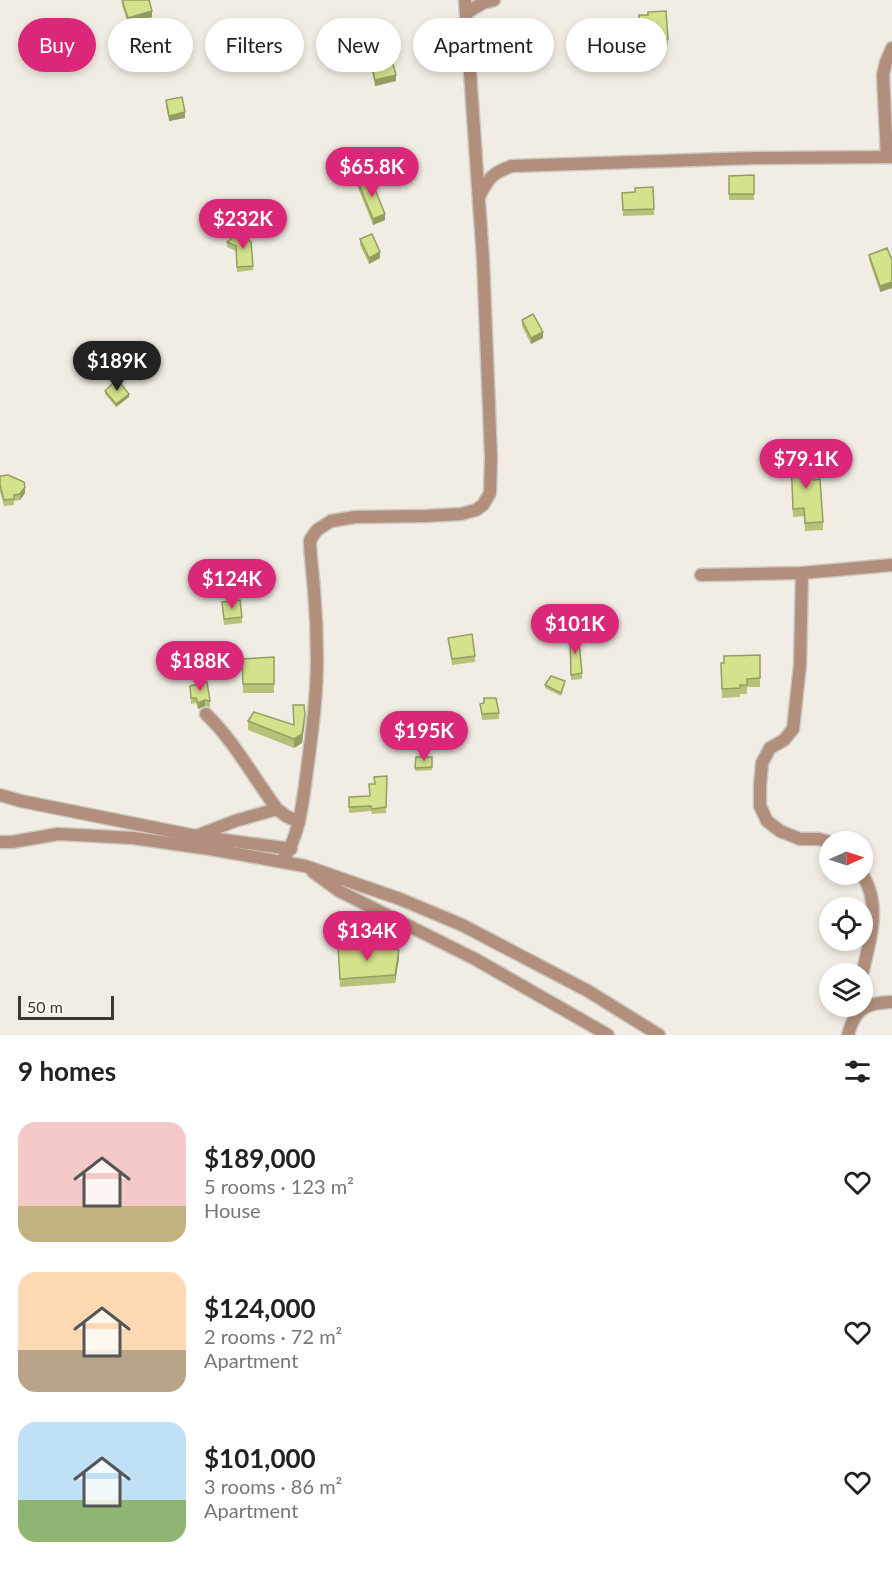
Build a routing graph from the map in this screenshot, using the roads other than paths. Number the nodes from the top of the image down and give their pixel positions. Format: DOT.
graph roads {
  1 [pos="465,0"];
  2 [pos="494,0"];
  3 [pos="466,13"];
  4 [pos="892,48"];
  5 [pos="890,157"];
  6 [pos="480,196"];
  7 [pos="892,565"];
  8 [pos="802,573"];
  9 [pos="700,575"];
  10 [pos="206,714"];
  11 [pos="0,795"];
  12 [pos="278,809"];
  13 [pos="299,822"];
  14 [pos="196,836"];
  15 [pos="819,839"];
  16 [pos="0,842"];
  17 [pos="183,845"];
  18 [pos="291,849"];
  19 [pos="282,861"];
  20 [pos="305,866"];
  21 [pos="868,885"];
  22 [pos="865,963"];
  23 [pos="892,1002"];
  24 [pos="873,1004"];
  25 [pos="854,1017"];
  26 [pos="608,1035"];
  27 [pos="659,1035"];
  28 [pos="848,1035"];
  1 -- 3 [label="street"];
  2 -- 3 [label="street"];
  3 -- 6 [label="street"];
  4 -- 5 [label="street"];
  5 -- 6 [label="street"];
  6 -- 13 [label="street"];
  7 -- 8 [label="street"];
  8 -- 9 [label="street"];
  8 -- 15 [label="street"];
  10 -- 12 [label="street"];
  11 -- 14 [label="street"];
  12 -- 13 [label="street"];
  12 -- 14 [label="street"];
  13 -- 18 [label="street"];
  14 -- 17 [label="street"];
  14 -- 18 [label="street"];
  16 -- 17 [label="street"];
  17 -- 19 [label="street"];
  18 -- 19 [label="street"];
  19 -- 20 [label="street"];
  20 -- 26 [label="street"];
  20 -- 27 [label="street"];
  21 -- 22 [label="street"];
  23 -- 24 [label="street"];
  25 -- 28 [label="street"];
}
